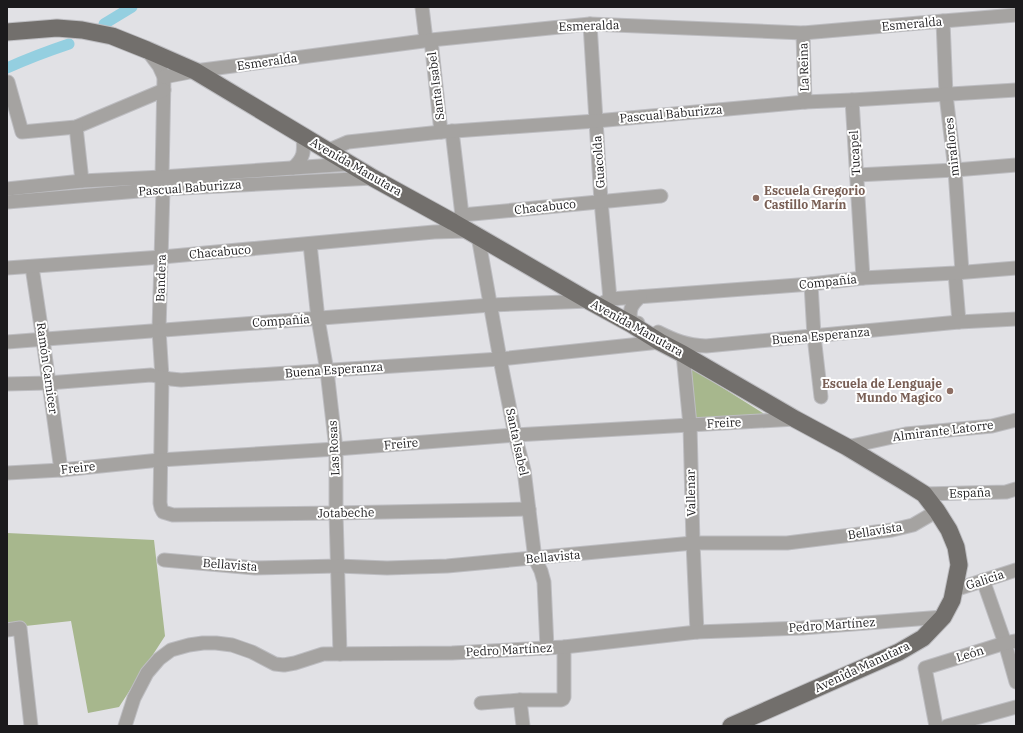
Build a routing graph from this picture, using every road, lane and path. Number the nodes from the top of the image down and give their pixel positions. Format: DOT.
graph roads {
  1 [pos="422,7"];
  2 [pos="1016,14"];
  3 [pos="943,21"];
  4 [pos="590,24"];
  5 [pos="7,32"];
  6 [pos="803,32"];
  7 [pos="428,40"];
  8 [pos="147,50"];
  9 [pos="195,71"];
  10 [pos="8,82"];
  11 [pos="164,83"];
  12 [pos="1016,90"];
  13 [pos="946,95"];
  14 [pos="852,100"];
  15 [pos="806,102"];
  16 [pos="596,121"];
  17 [pos="76,127"];
  18 [pos="446,132"];
  19 [pos="303,136"];
  20 [pos="327,151"];
  21 [pos="350,164"];
  22 [pos="1016,165"];
  23 [pos="293,168"];
  24 [pos="955,170"];
  25 [pos="857,175"];
  26 [pos="373,178"];
  27 [pos="82,181"];
  28 [pos="163,183"];
  29 [pos="7,189"];
  30 [pos="661,196"];
  31 [pos="601,201"];
  32 [pos="7,202"];
  33 [pos="457,218"];
  34 [pos="434,232"];
  35 [pos="473,234"];
  36 [pos="310,244"];
  37 [pos="162,257"];
  38 [pos="32,267"];
  39 [pos="7,268"];
  40 [pos="1016,268"];
  41 [pos="959,272"];
  42 [pos="863,278"];
  43 [pos="811,284"];
  44 [pos="564,287"];
  45 [pos="640,297"];
  46 [pos="598,302"];
  47 [pos="555,303"];
  48 [pos="491,305"];
  49 [pos="318,319"];
  50 [pos="1016,319"];
  51 [pos="959,322"];
  52 [pos="631,324"];
  53 [pos="159,330"];
  54 [pos="814,336"];
  55 [pos="43,340"];
  56 [pos="7,342"];
  57 [pos="660,342"];
  58 [pos="683,354"];
  59 [pos="500,359"];
  60 [pos="327,371"];
  61 [pos="162,377"];
  62 [pos="48,383"];
  63 [pos="7,384"];
  64 [pos="821,397"];
  65 [pos="796,419"];
  66 [pos="1016,420"];
  67 [pos="690,425"];
  68 [pos="515,434"];
  69 [pos="847,447"];
  70 [pos="336,449"];
  71 [pos="160,460"];
  72 [pos="61,470"];
  73 [pos="7,473"];
  74 [pos="1016,489"];
  75 [pos="924,494"];
  76 [pos="529,509"];
  77 [pos="937,511"];
  78 [pos="164,512"];
  79 [pos="336,513"];
  80 [pos="693,544"];
  81 [pos="535,559"];
  82 [pos="164,560"];
  83 [pos="338,566"];
  84 [pos="1016,570"];
  85 [pos="982,580"];
  86 [pos="954,590"];
  87 [pos="943,617"];
  88 [pos="7,630"];
  89 [pos="698,632"];
  90 [pos="1011,642"];
  91 [pos="564,647"];
  92 [pos="547,648"];
  93 [pos="340,654"];
  94 [pos="1016,682"];
  95 [pos="520,700"];
  96 [pos="481,703"];
  97 [pos="1016,708"];
  98 [pos="31,726"];
  99 [pos="125,726"];
  100 [pos="523,726"];
  101 [pos="731,726"];
  102 [pos="936,726"];
  103 [pos="947,726"];
  1 -- 7 [label="street, Santa Isabel"];
  2 -- 3 [label="street, Esmeralda"];
  3 -- 6 [label="street, Esmeralda"];
  3 -- 13 [label="street, miraflores"];
  4 -- 6 [label="street, Esmeralda"];
  4 -- 7 [label="street, Esmeralda"];
  4 -- 16 [label="street, Guacolda"];
  5 -- 8 [label="main road, Avenida Manutara"];
  6 -- 15 [label="street, La Reina"];
  7 -- 9 [label="street, Esmeralda"];
  7 -- 18 [label="street, Santa Isabel"];
  8 -- 9 [label="main road, Avenida Manutara"];
  8 -- 11 [label="street"];
  9 -- 11 [label="street, Esmeralda"];
  9 -- 19 [label="main road, Avenida Manutara"];
  10 -- 17 [label="street, Esmeralda"];
  11 -- 17 [label="street, Esmeralda"];
  11 -- 28 [label="street, Bandera"];
  12 -- 13 [label="street, Pascual Baburizza"];
  13 -- 14 [label="street, Pascual Baburizza"];
  13 -- 24 [label="street, miraflores"];
  14 -- 15 [label="street, Pascual Baburizza"];
  14 -- 25 [label="street, Tucapel"];
  15 -- 16 [label="street, Pascual Baburizza"];
  16 -- 18 [label="street, Pascual Baburizza"];
  16 -- 31 [label="street, Guacolda"];
  17 -- 27 [label="street"];
  18 -- 20 [label="street, Pascual Baburizza"];
  18 -- 33 [label="street, Santa Isabel"];
  19 -- 20 [label="main road, Avenida Manutara"];
  19 -- 23 [label="street"];
  20 -- 21 [label="main road, Avenida Manutara"];
  21 -- 23 [label="street, Pascual Baburizza"];
  21 -- 26 [label="main road, Avenida Manutara"];
  22 -- 24 [label="street"];
  23 -- 28 [label="street, Pascual Baburizza"];
  24 -- 25 [label="street"];
  24 -- 41 [label="street, miraflores"];
  25 -- 42 [label="street, Tucapel"];
  26 -- 28 [label="street, Pascual Baburizza"];
  26 -- 33 [label="main road, Avenida Manutara"];
  27 -- 28 [label="street, Pascual Baburizza"];
  27 -- 29 [label="street, Pascual Baburizza"];
  28 -- 32 [label="street, Pascual Baburizza"];
  28 -- 37 [label="street, Bandera"];
  30 -- 31 [label="street, Chacabuco"];
  31 -- 33 [label="street, Chacabuco"];
  31 -- 46 [label="street, Guacolda"];
  33 -- 34 [label="street, Chacabuco"];
  33 -- 35 [label="main road, Avenida Manutara"];
  34 -- 35 [label="street, Chacabuco"];
  34 -- 36 [label="street, Chacabuco"];
  35 -- 44 [label="main road, Avenida Manutara"];
  35 -- 48 [label="street, Santa Isabel"];
  36 -- 37 [label="street, Chacabuco"];
  36 -- 49 [label="street, Las Rosas"];
  37 -- 38 [label="street, Chacabuco"];
  37 -- 53 [label="street, Bandera"];
  38 -- 39 [label="street, Chacabuco"];
  38 -- 55 [label="street, Ramón Carnicer"];
  40 -- 41 [label="street, Compañía"];
  41 -- 42 [label="street, Compañía"];
  41 -- 51 [label="street, miraflores"];
  42 -- 43 [label="street, Compañía"];
  43 -- 45 [label="street, Compañía"];
  43 -- 54 [label="street"];
  44 -- 46 [label="main road, Avenida Manutara"];
  44 -- 47 [label="street"];
  45 -- 46 [label="street, Compañía"];
  45 -- 52 [label="street"];
  46 -- 47 [label="street, Compañía"];
  46 -- 52 [label="main road, Avenida Manutara"];
  47 -- 48 [label="street, Compañía"];
  48 -- 49 [label="street, Compañía"];
  48 -- 59 [label="street, Santa Isabel"];
  49 -- 53 [label="street, Compañía"];
  49 -- 60 [label="street, Las Rosas"];
  50 -- 51 [label="street, Buena Esperanza"];
  51 -- 54 [label="street, Buena Esperanza"];
  52 -- 54 [label="street, Buena Esperanza"];
  52 -- 57 [label="main road, Avenida Manutara"];
  53 -- 55 [label="street, Compañía"];
  53 -- 61 [label="street, Bandera"];
  54 -- 64 [label="street"];
  55 -- 56 [label="street, Compañía"];
  55 -- 62 [label="street, Ramón Carnicer"];
  57 -- 58 [label="main road, Avenida Manutara"];
  57 -- 59 [label="street, Buena Esperanza"];
  58 -- 65 [label="main road, Avenida Manutara"];
  58 -- 67 [label="street, Vallenar"];
  59 -- 60 [label="street, Buena Esperanza"];
  59 -- 68 [label="street, Santa Isabel"];
  60 -- 61 [label="street, Buena Esperanza"];
  60 -- 70 [label="street, Las Rosas"];
  61 -- 62 [label="street, Buena Esperanza"];
  61 -- 71 [label="street, Bandera"];
  62 -- 63 [label="street, Buena Esperanza"];
  62 -- 72 [label="street, Ramón Carnicer"];
  65 -- 67 [label="street, Freire"];
  65 -- 69 [label="main road, Avenida Manutara"];
  66 -- 69 [label="street, Almirante Latorre"];
  67 -- 68 [label="street, Freire"];
  67 -- 80 [label="street, Vallenar"];
  68 -- 70 [label="street, Freire"];
  68 -- 76 [label="street, Santa Isabel"];
  69 -- 75 [label="main road, Avenida Manutara"];
  70 -- 71 [label="street, Freire"];
  70 -- 79 [label="street, Las Rosas"];
  71 -- 72 [label="street, Freire"];
  71 -- 78 [label="street, Bandera"];
  72 -- 73 [label="street, Freire"];
  74 -- 75 [label="street, España"];
  75 -- 77 [label="main road, Avenida Manutara"];
  76 -- 79 [label="street, Jotabeche"];
  76 -- 81 [label="street, Santa Isabel"];
  77 -- 80 [label="street, Bellavista"];
  77 -- 86 [label="main road, Avenida Manutara"];
  78 -- 79 [label="street, Jotabeche"];
  79 -- 83 [label="street, Las Rosas"];
  80 -- 81 [label="street, Bellavista"];
  80 -- 89 [label="street, Vallenar"];
  81 -- 83 [label="street, Bellavista"];
  81 -- 92 [label="street, Santa Isabel"];
  82 -- 83 [label="street, Bellavista"];
  83 -- 93 [label="street, Las Rosas"];
  84 -- 85 [label="street, Galicia"];
  85 -- 86 [label="street, Galicia"];
  85 -- 90 [label="street"];
  86 -- 87 [label="main road, Avenida Manutara"];
  87 -- 89 [label="street, Pedro Martínez"];
  87 -- 101 [label="main road, Avenida Manutara"];
  88 -- 98 [label="street"];
  89 -- 91 [label="street, Pedro Martínez"];
  90 -- 94 [label="street"];
  90 -- 102 [label="street, León"];
  91 -- 92 [label="street, Pedro Martínez"];
  91 -- 95 [label="street"];
  92 -- 93 [label="street, Pedro Martínez"];
  93 -- 99 [label="street, Pedro Martínez"];
  95 -- 96 [label="street"];
  95 -- 100 [label="street"];
  97 -- 103 [label="street"];
}
